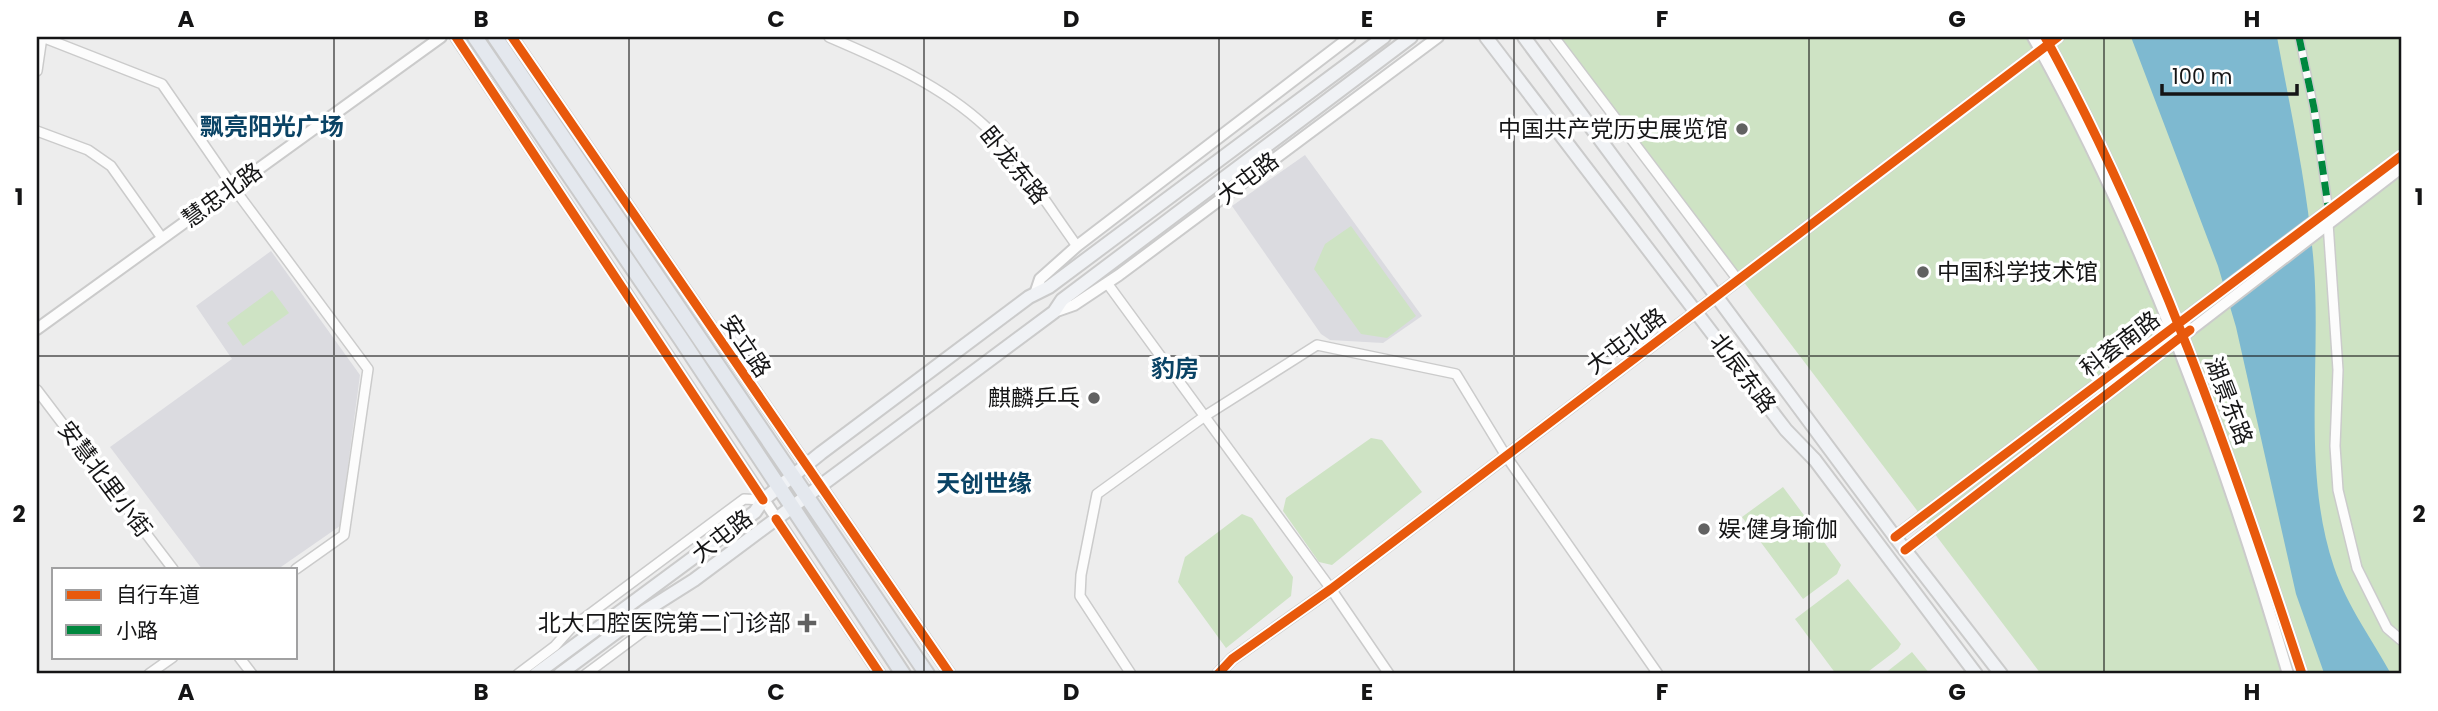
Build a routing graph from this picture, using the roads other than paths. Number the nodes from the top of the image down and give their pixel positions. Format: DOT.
graph roads {
  1 [pos="42,37"];
  2 [pos="441,37"];
  3 [pos="456,37"];
  4 [pos="475,37"];
  5 [pos="495,37"];
  6 [pos="512,37"];
  7 [pos="829,37"];
  8 [pos="1350,37"];
  9 [pos="1384,37"];
  10 [pos="1411,37"];
  11 [pos="1438,37"];
  12 [pos="1486,37"];
  13 [pos="1524,37"];
  14 [pos="1554,37"];
  15 [pos="2033,37"];
  16 [pos="2300,37"];
  17 [pos="2048,42"];
  18 [pos="37,71"];
  19 [pos="37,131"];
  20 [pos="2401,156"];
  21 [pos="2401,168"];
  22 [pos="233,187"];
  23 [pos="2329,210"];
  24 [pos="2328,223"];
  25 [pos="162,239"];
  26 [pos="1077,246"];
  27 [pos="1738,280"];
  28 [pos="1107,283"];
  29 [pos="1037,291"];
  30 [pos="1718,296"];
  31 [pos="2228,296"];
  32 [pos="1697,311"];
  33 [pos="1054,312"];
  34 [pos="2174,328"];
  35 [pos="37,329"];
  36 [pos="2179,340"];
  37 [pos="37,390"];
  38 [pos="1205,416"];
  39 [pos="1506,456"];
  40 [pos="806,468"];
  41 [pos="793,477"];
  42 [pos="823,485"];
  43 [pos="778,488"];
  44 [pos="806,497"];
  45 [pos="763,500"];
  46 [pos="791,508"];
  47 [pos="776,519"];
  48 [pos="1895,537"];
  49 [pos="1905,550"];
  50 [pos="172,568"];
  51 [pos="297,568"];
  52 [pos="1331,589"];
  53 [pos="645,611"];
  54 [pos="2401,640"];
  55 [pos="172,658"];
  56 [pos="240,658"];
  57 [pos="2300,670"];
  58 [pos="2287,671"];
  59 [pos="149,674"];
  60 [pos="252,674"];
  61 [pos="517,674"];
  62 [pos="536,674"];
  63 [pos="560,674"];
  64 [pos="586,674"];
  65 [pos="880,674"];
  66 [pos="903,674"];
  67 [pos="927,674"];
  68 [pos="950,674"];
  69 [pos="1131,674"];
  70 [pos="1218,674"];
  71 [pos="1389,674"];
  72 [pos="1658,674"];
  73 [pos="1976,674"];
  74 [pos="2001,674"];
  1 -- 18 [label="street"];
  1 -- 22 [label="street"];
  2 -- 22 [label="street, 慧忠北路"];
  3 -- 45 [label="street"];
  4 -- 43 [label="main road"];
  5 -- 41 [label="main road, 安立路"];
  6 -- 40 [label="street, 安立路"];
  7 -- 26 [label="street, 卧龙东路"];
  8 -- 26 [label="street, 大屯路"];
  9 -- 29 [label="main road, 大屯路"];
  10 -- 33 [label="main road, 大屯路"];
  11 -- 28 [label="street, 大屯路"];
  12 -- 32 [label="main road, 北辰东路"];
  13 -- 30 [label="main road, 北辰东路"];
  14 -- 27 [label="street"];
  15 -- 17 [label="street, 湖景东路"];
  16 -- 23 [label="street"];
  17 -- 27 [label="street, 大屯北路"];
  17 -- 34 [label="street, 湖景东路"];
  19 -- 25 [label="street"];
  20 -- 23 [label="street, 科荟南路"];
  21 -- 24 [label="street, 科荟南路"];
  22 -- 25 [label="street, 慧忠北路"];
  22 -- 51 [label="street"];
  23 -- 24 [label="street"];
  23 -- 31 [label="street, 科荟南路"];
  24 -- 31 [label="street, 科荟南路"];
  24 -- 54 [label="street"];
  25 -- 35 [label="street, 慧忠北路"];
  26 -- 29 [label="street, 大屯路"];
  27 -- 30 [label="street, 大屯北路"];
  28 -- 33 [label="street, 大屯路"];
  28 -- 38 [label="street"];
  29 -- 40 [label="main road, 大屯路"];
  30 -- 32 [label="street, 大屯北路"];
  30 -- 48 [label="main road, 北辰东路"];
  31 -- 34 [label="street, 科荟南路"];
  31 -- 36 [label="street, 科荟南路"];
  32 -- 39 [label="street, 大屯北路"];
  32 -- 73 [label="main road, 北辰东路"];
  33 -- 42 [label="main road, 大屯路"];
  34 -- 36 [label="street, 湖景东路"];
  34 -- 48 [label="street, 科荟南路"];
  36 -- 49 [label="street, 科荟南路"];
  36 -- 57 [label="street, 湖景东路"];
  36 -- 58 [label="street, 湖景东路"];
  37 -- 50 [label="street, 安慧北里小街"];
  38 -- 39 [label="street"];
  38 -- 52 [label="street"];
  38 -- 69 [label="street"];
  39 -- 52 [label="street, 大屯北路"];
  39 -- 72 [label="street"];
  40 -- 41 [label="main road, 大屯路"];
  40 -- 42 [label="street, 安立路"];
  41 -- 43 [label="main road, 大屯路"];
  41 -- 44 [label="main road, 安立路"];
  42 -- 44 [label="main road, 大屯路"];
  42 -- 68 [label="street, 安立路"];
  43 -- 45 [label="main road, 大屯路"];
  43 -- 46 [label="main road"];
  44 -- 46 [label="main road, 大屯路"];
  44 -- 67 [label="main road, 安立路"];
  45 -- 47 [label="street"];
  45 -- 61 [label="street"];
  45 -- 62 [label="main road, 大屯路"];
  46 -- 47 [label="main road, 大屯路"];
  46 -- 66 [label="main road"];
  47 -- 53 [label="main road, 大屯路"];
  47 -- 65 [label="street"];
  48 -- 49 [label="main road, 北辰东路"];
  49 -- 74 [label="main road, 北辰东路"];
  52 -- 70 [label="street, 大屯北路"];
  52 -- 71 [label="street"];
  53 -- 63 [label="main road, 大屯路"];
  53 -- 64 [label="street"];
  55 -- 59 [label="street"];
  56 -- 60 [label="street"];
  57 -- 58 [label="street"];
}
